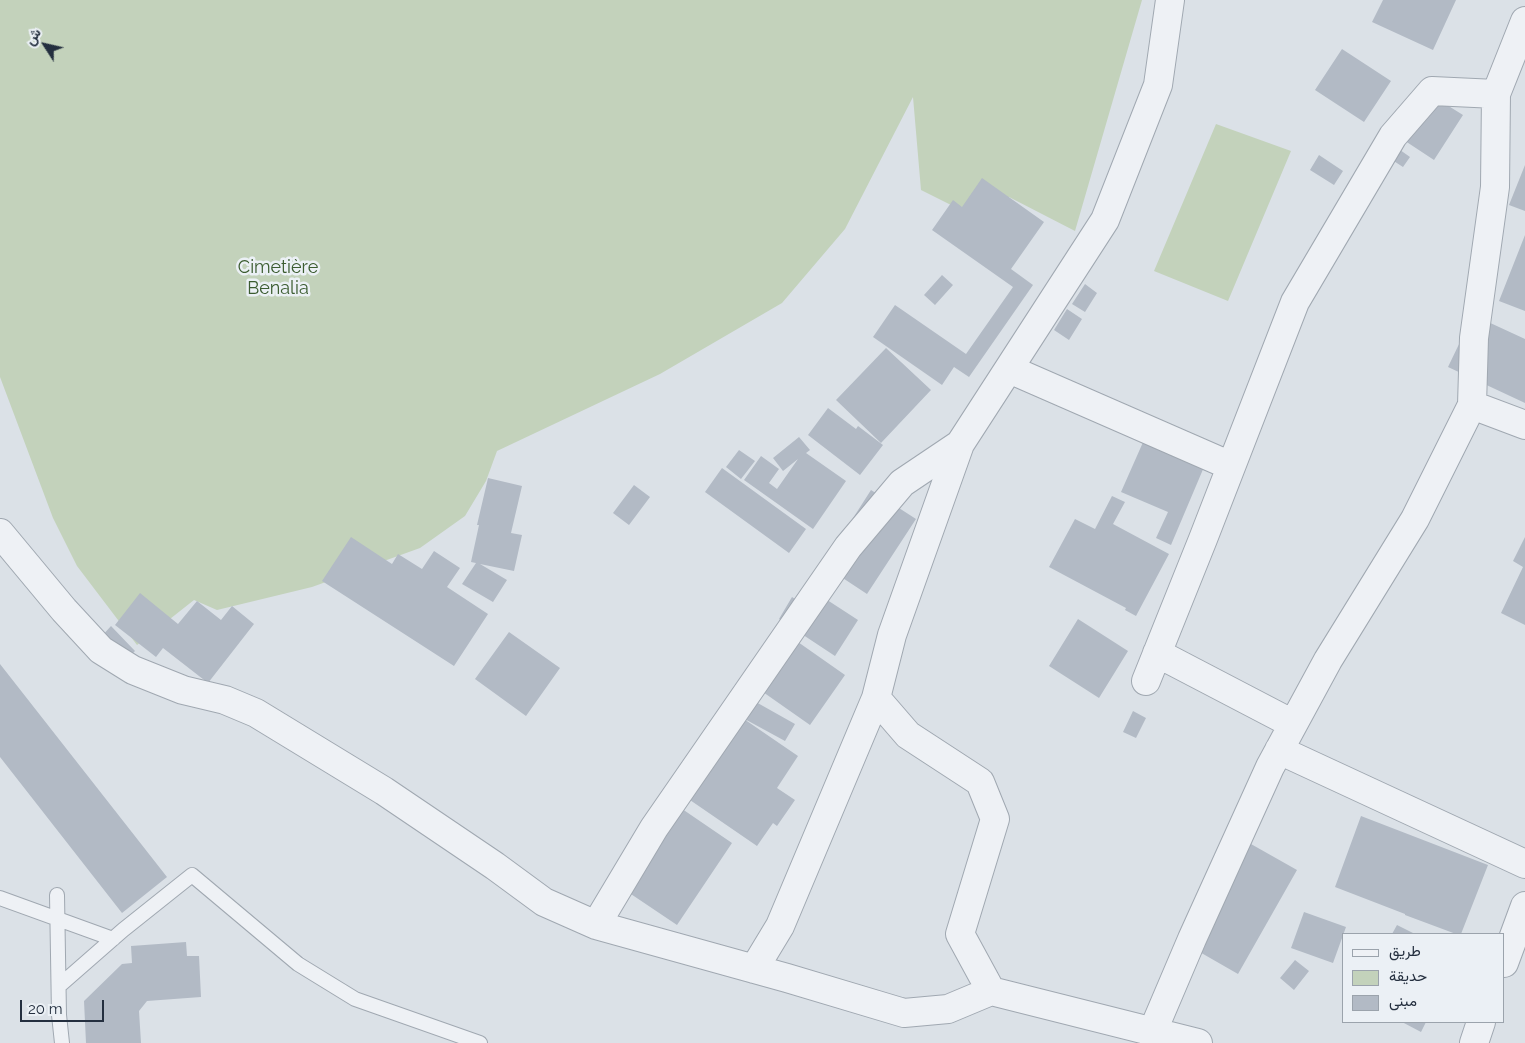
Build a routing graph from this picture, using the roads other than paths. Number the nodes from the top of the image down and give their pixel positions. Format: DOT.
graph roads {
  1 [pos="1170,0"];
  2 [pos="1525,21"];
  3 [pos="1496,94"];
  4 [pos="1009,369"];
  5 [pos="1472,405"];
  6 [pos="1525,425"];
  7 [pos="960,444"];
  8 [pos="1231,466"];
  9 [pos="0,533"];
  10 [pos="1157,653"];
  11 [pos="1146,681"];
  12 [pos="876,698"];
  13 [pos="1293,724"];
  14 [pos="1279,750"];
  15 [pos="1525,864"];
  16 [pos="57,895"];
  17 [pos="0,898"];
  18 [pos="1525,906"];
  19 [pos="58,918"];
  20 [pos="596,925"];
  21 [pos="113,939"];
  22 [pos="1505,960"];
  23 [pos="754,969"];
  24 [pos="59,986"];
  25 [pos="991,991"];
  26 [pos="1482,1023"];
  27 [pos="1152,1032"];
  28 [pos="62,1043"];
  29 [pos="480,1043"];
  30 [pos="1198,1043"];
  31 [pos="1474,1043"];
  1 -- 4 [label="street"];
  2 -- 3 [label="street"];
  3 -- 5 [label="street"];
  3 -- 8 [label="street"];
  4 -- 7 [label="street"];
  4 -- 8 [label="street"];
  5 -- 6 [label="street"];
  5 -- 13 [label="street"];
  7 -- 12 [label="street"];
  7 -- 20 [label="street"];
  8 -- 10 [label="street"];
  9 -- 20 [label="street"];
  10 -- 11 [label="street"];
  10 -- 13 [label="street"];
  12 -- 23 [label="street"];
  12 -- 25 [label="street"];
  13 -- 14 [label="street"];
  14 -- 15 [label="street"];
  14 -- 27 [label="street"];
  16 -- 19 [label="lane"];
  17 -- 19 [label="lane"];
  18 -- 22 [label="street"];
  19 -- 21 [label="lane"];
  19 -- 24 [label="lane"];
  20 -- 23 [label="street"];
  21 -- 24 [label="lane"];
  21 -- 29 [label="lane"];
  23 -- 25 [label="street"];
  24 -- 28 [label="lane"];
  25 -- 27 [label="street"];
  26 -- 31 [label="street"];
  27 -- 30 [label="street"];
}
